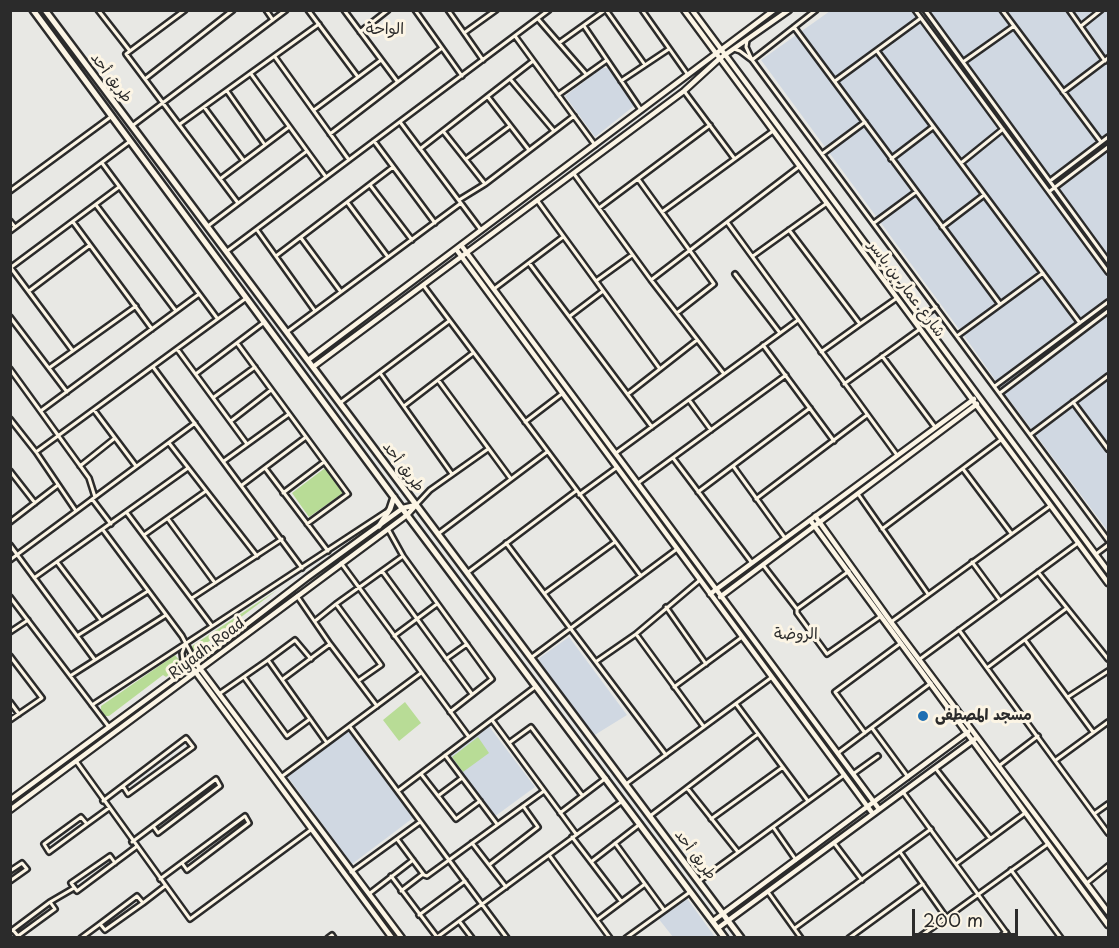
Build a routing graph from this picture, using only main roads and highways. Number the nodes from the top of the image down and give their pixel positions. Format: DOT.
graph roads {
  1 [pos="33,10"];
  2 [pos="45,10"];
  3 [pos="394,496"];
  4 [pos="380,526"];
  5 [pos="725,938"];
  6 [pos="741,938"];
  1 -- 3 [label="main road, طريق أحد"];
  2 -- 6 [label="main road, طريق أحد"];
  3 -- 4 [label="main road"];
  3 -- 5 [label="main road, طريق أحد"];
}
